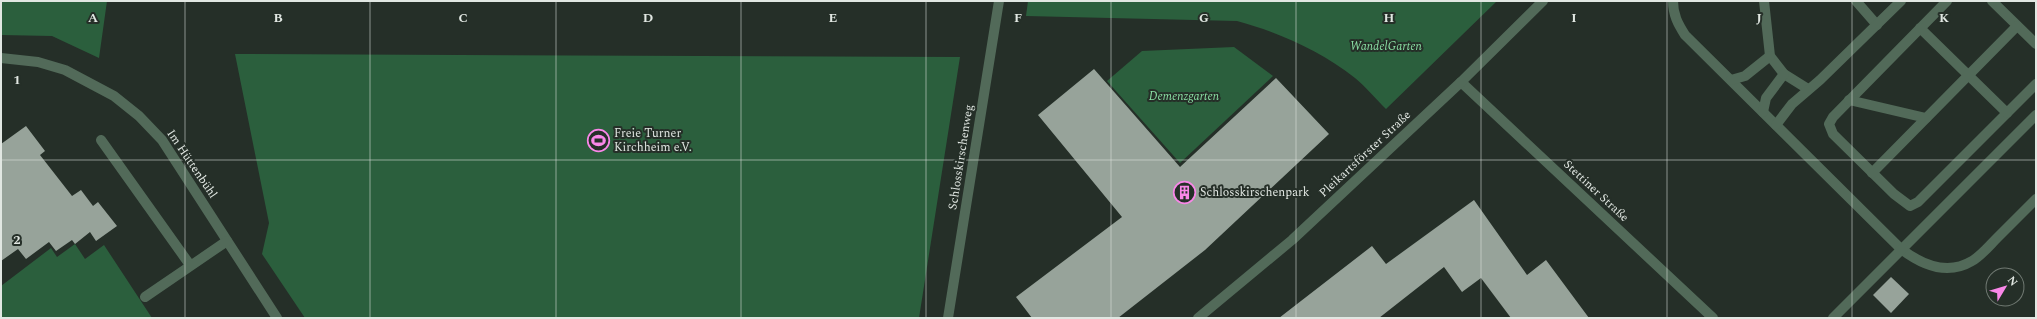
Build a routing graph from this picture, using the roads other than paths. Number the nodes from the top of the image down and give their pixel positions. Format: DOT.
graph roads {
  1 [pos="999,1"];
  2 [pos="1543,1"];
  3 [pos="1673,1"];
  4 [pos="1764,1"];
  5 [pos="1856,1"];
  6 [pos="1901,1"];
  7 [pos="1947,1"];
  8 [pos="1992,1"];
  9 [pos="1877,25"];
  10 [pos="2018,26"];
  11 [pos="1920,28"];
  12 [pos="2036,44"];
  13 [pos="1770,56"];
  14 [pos="1,58"];
  15 [pos="1784,74"];
  16 [pos="1968,75"];
  17 [pos="1731,80"];
  18 [pos="1461,82"];
  19 [pos="2036,84"];
  20 [pos="1808,89"];
  21 [pos="1849,100"];
  22 [pos="1762,112"];
  23 [pos="2007,113"];
  24 [pos="2036,115"];
  25 [pos="1926,118"];
  26 [pos="1776,125"];
  27 [pos="101,140"];
  28 [pos="1872,173"];
  29 [pos="2036,198"];
  30 [pos="227,241"];
  31 [pos="1901,249"];
  32 [pos="190,266"];
  33 [pos="145,297"];
  34 [pos="277,318"];
  35 [pos="948,318"];
  36 [pos="1198,318"];
  37 [pos="1713,318"];
  38 [pos="1833,318"];
  1 -- 35 [label="street, Schlosskirschenweg"];
  2 -- 18 [label="street, Pleikartsförster Straße"];
  3 -- 17 [label="street"];
  4 -- 13 [label="street"];
  5 -- 9 [label="street"];
  6 -- 9 [label="street"];
  7 -- 11 [label="street"];
  8 -- 10 [label="street"];
  9 -- 20 [label="street"];
  10 -- 12 [label="street"];
  10 -- 16 [label="street"];
  11 -- 16 [label="street"];
  11 -- 21 [label="street"];
  13 -- 15 [label="street"];
  13 -- 17 [label="street"];
  14 -- 30 [label="street, Im Hüttenbühl"];
  15 -- 20 [label="street"];
  15 -- 22 [label="street"];
  16 -- 23 [label="street"];
  16 -- 25 [label="street"];
  17 -- 22 [label="street"];
  18 -- 36 [label="street, Pleikartsförster Straße"];
  18 -- 37 [label="street, Stettiner Straße"];
  19 -- 23 [label="street"];
  20 -- 26 [label="street"];
  21 -- 25 [label="street"];
  21 -- 28 [label="street"];
  22 -- 26 [label="street"];
  23 -- 28 [label="street"];
  24 -- 31 [label="street"];
  25 -- 28 [label="street"];
  26 -- 31 [label="street"];
  27 -- 32 [label="street"];
  29 -- 31 [label="street"];
  30 -- 32 [label="street"];
  30 -- 34 [label="street, Im Hüttenbühl"];
  31 -- 38 [label="street"];
  32 -- 33 [label="street"];
}
